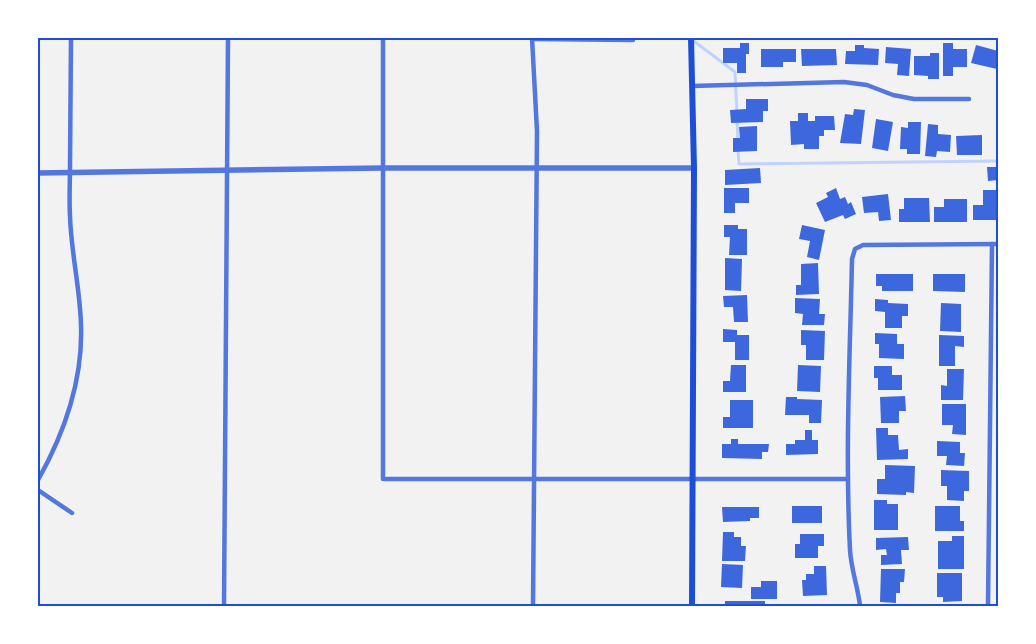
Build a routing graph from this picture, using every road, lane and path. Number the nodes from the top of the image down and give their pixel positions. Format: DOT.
graph roads {
  1 [pos="71,38"];
  2 [pos="228,38"];
  3 [pos="383,38"];
  4 [pos="532,38"];
  5 [pos="691,38"];
  6 [pos="633,40"];
  7 [pos="692,86"];
  8 [pos="970,99"];
  9 [pos="383,168"];
  10 [pos="694,168"];
  11 [pos="537,169"];
  12 [pos="226,171"];
  13 [pos="38,173"];
  14 [pos="70,173"];
  15 [pos="992,244"];
  16 [pos="998,244"];
  17 [pos="693,479"];
  18 [pos="848,479"];
  19 [pos="38,480"];
  20 [pos="534,480"];
  21 [pos="38,490"];
  22 [pos="72,513"];
  23 [pos="224,606"];
  24 [pos="534,606"];
  25 [pos="692,606"];
  26 [pos="860,606"];
  27 [pos="988,606"];
  1 -- 14 [label="street"];
  2 -- 12 [label="street"];
  3 -- 9 [label="street"];
  4 -- 6 [label="street"];
  4 -- 11 [label="street"];
  5 -- 7 [label="main road"];
  7 -- 8 [label="street"];
  7 -- 10 [label="main road"];
  9 -- 11 [label="street"];
  9 -- 12 [label="street"];
  9 -- 20 [label="street"];
  10 -- 11 [label="street"];
  10 -- 17 [label="main road"];
  11 -- 20 [label="street"];
  12 -- 14 [label="street"];
  12 -- 23 [label="street"];
  13 -- 14 [label="street"];
  14 -- 19 [label="street"];
  15 -- 16 [label="street"];
  15 -- 18 [label="street"];
  15 -- 27 [label="street"];
  17 -- 18 [label="street"];
  17 -- 20 [label="street"];
  17 -- 25 [label="main road"];
  18 -- 26 [label="street"];
  20 -- 24 [label="street"];
  21 -- 22 [label="street"];
}
